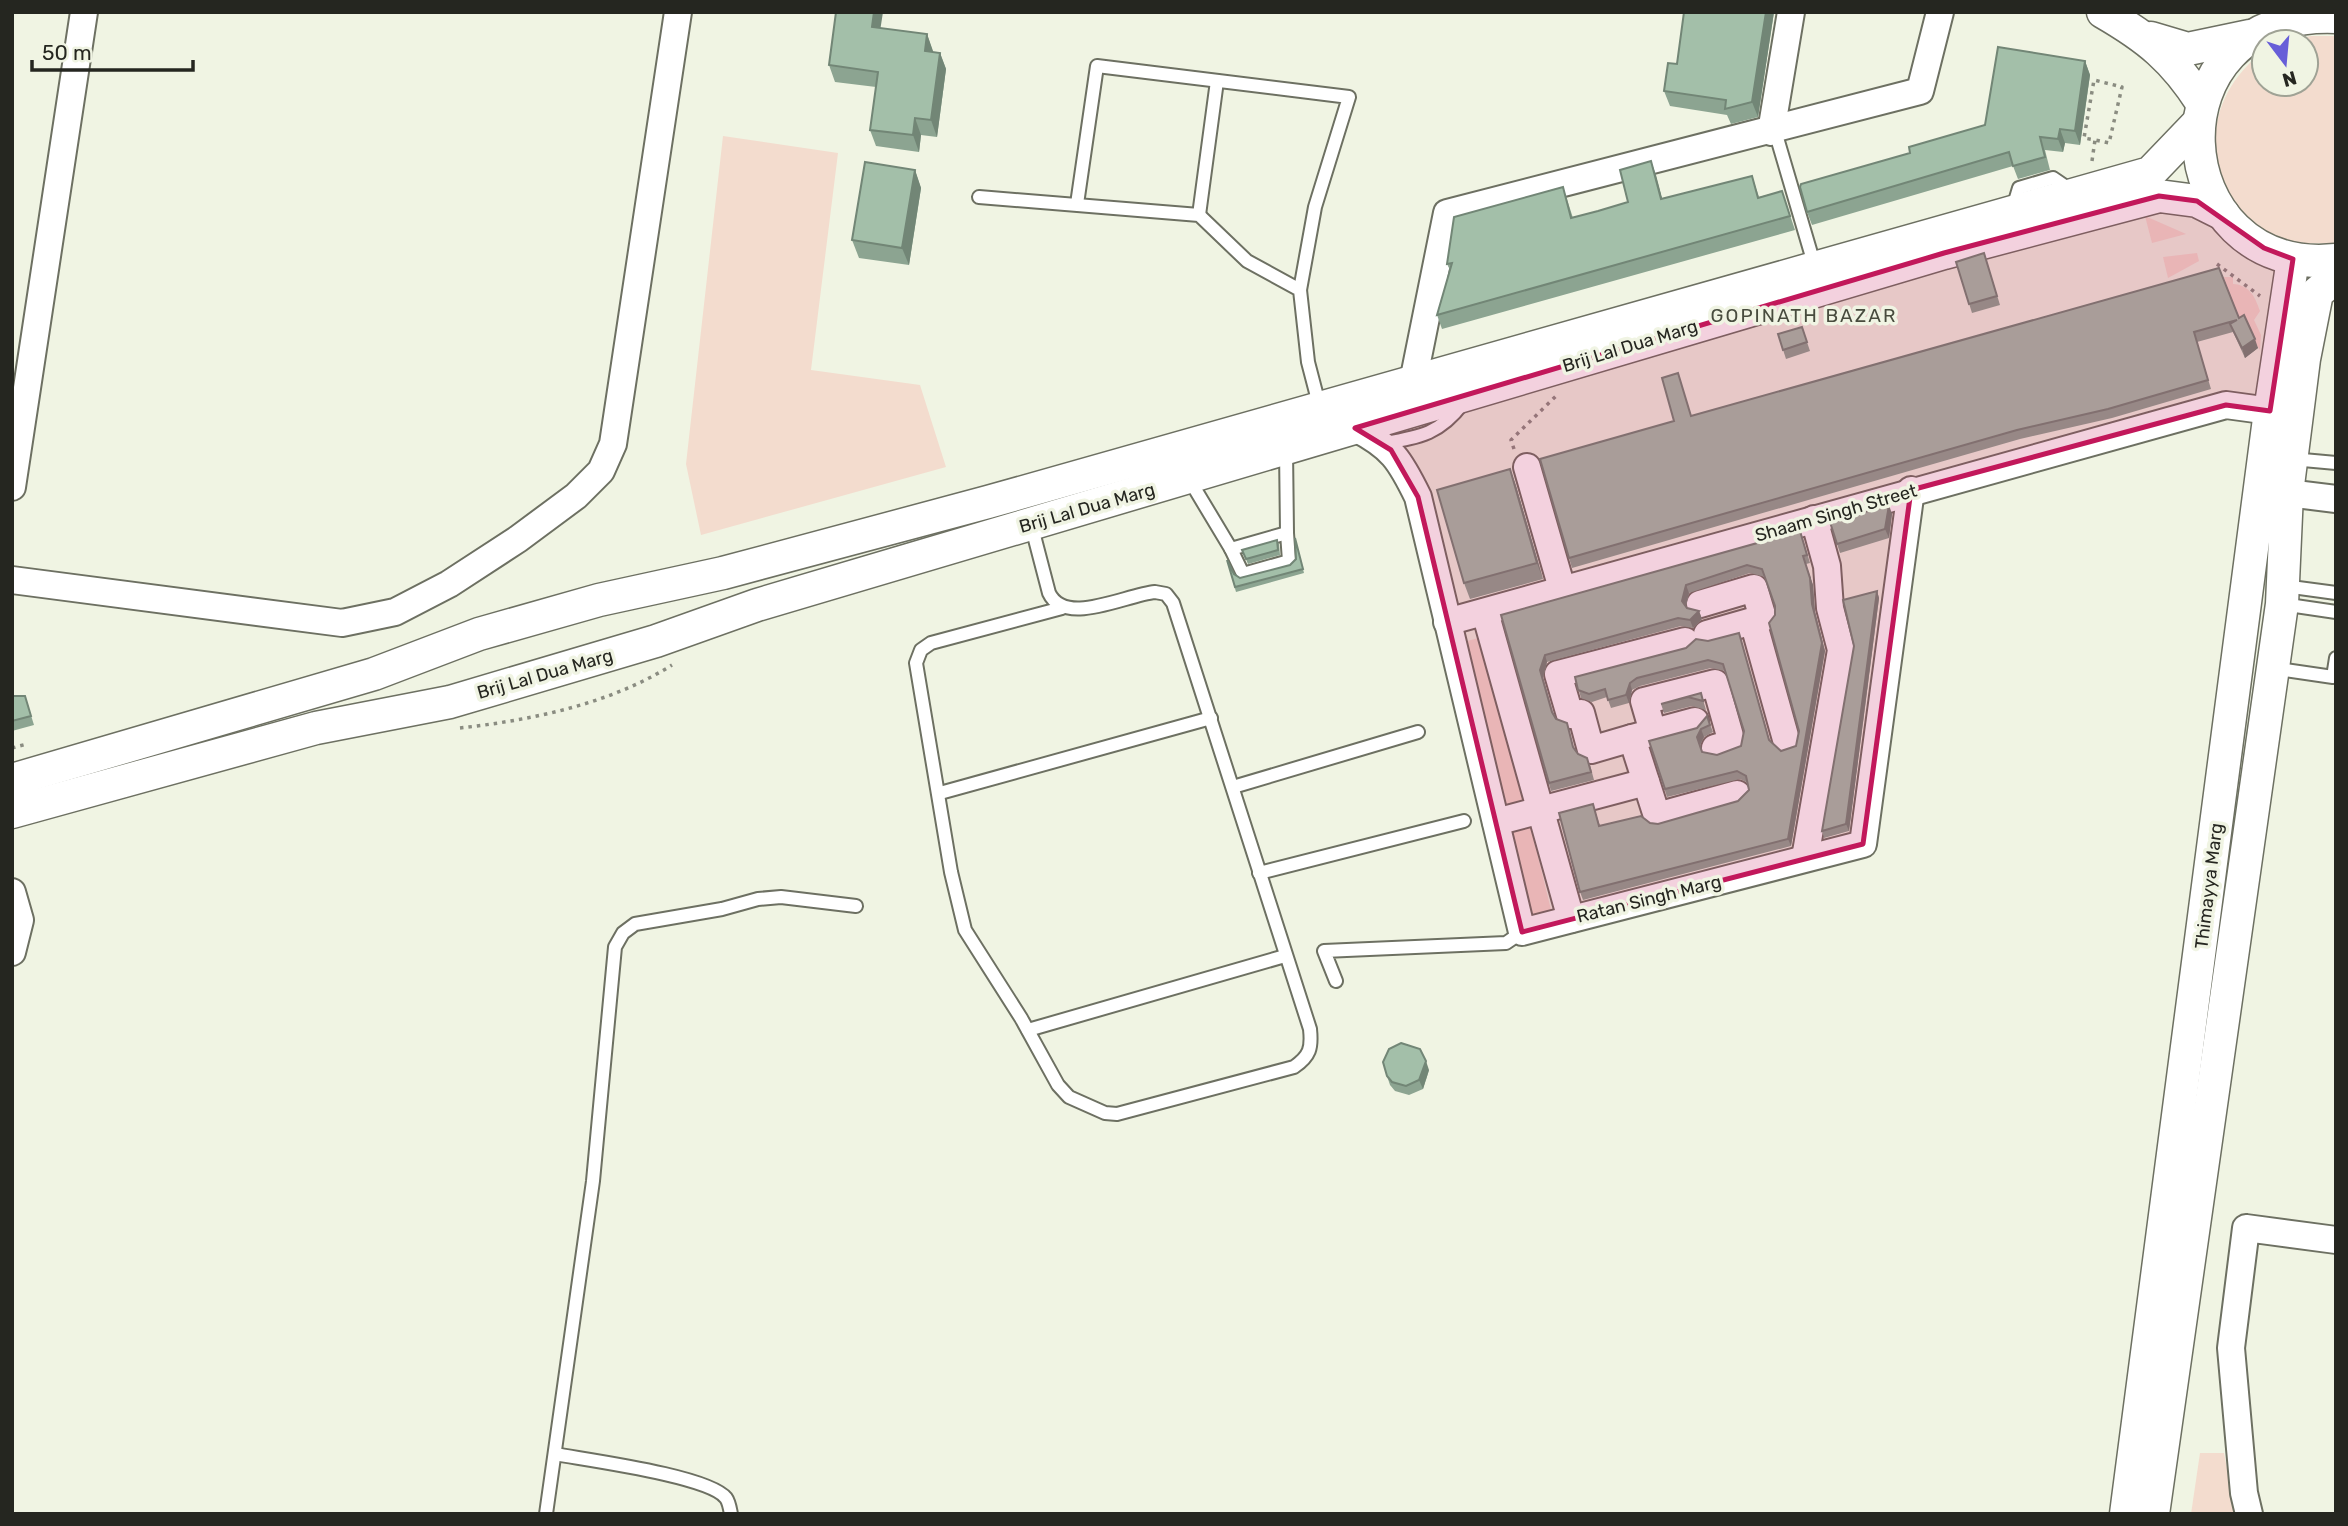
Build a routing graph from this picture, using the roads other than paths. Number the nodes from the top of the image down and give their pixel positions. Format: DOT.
graph roads {
  1 [pos="84,12"];
  2 [pos="678,12"];
  3 [pos="1791,12"];
  4 [pos="1940,12"];
  5 [pos="2103,12"];
  6 [pos="2336,18"];
  7 [pos="2271,24"];
  8 [pos="2144,35"];
  9 [pos="1217,80"];
  10 [pos="2200,113"];
  11 [pos="1773,131"];
  12 [pos="2155,184"];
  13 [pos="979,197"];
  14 [pos="1077,204"];
  15 [pos="2223,214"];
  16 [pos="1199,215"];
  17 [pos="2293,259"];
  18 [pos="2336,260"];
  19 [pos="1815,267"];
  20 [pos="2336,277"];
  21 [pos="1300,290"];
  22 [pos="1413,382"];
  23 [pos="1469,394"];
  24 [pos="1320,408"];
  25 [pos="2270,411"];
  26 [pos="1355,428"];
  27 [pos="1384,443"];
  28 [pos="1286,449"];
  29 [pos="2292,458"];
  30 [pos="2336,463"];
  31 [pos="1522,464"];
  32 [pos="1189,478"];
  33 [pos="12,487"];
  34 [pos="1911,490"];
  35 [pos="2287,493"];
  36 [pos="2336,499"];
  37 [pos="1814,519"];
  38 [pos="1031,524"];
  39 [pos="1287,533"];
  40 [pos="1231,549"];
  41 [pos="12,580"];
  42 [pos="1563,592"];
  43 [pos="2336,593"];
  44 [pos="2283,595"];
  45 [pos="1700,604"];
  46 [pos="1062,608"];
  47 [pos="1485,612"];
  48 [pos="2336,612"];
  49 [pos="1766,617"];
  50 [pos="1447,622"];
  51 [pos="2336,658"];
  52 [pos="2271,668"];
  53 [pos="1211,718"];
  54 [pos="1695,721"];
  55 [pos="1418,732"];
  56 [pos="1643,735"];
  57 [pos="1787,743"];
  58 [pos="1715,748"];
  59 [pos="12,780"];
  60 [pos="1646,782"];
  61 [pos="1233,788"];
  62 [pos="940,793"];
  63 [pos="1737,794"];
  64 [pos="1542,811"];
  65 [pos="12,812"];
  66 [pos="1464,821"];
  67 [pos="1496,822"];
  68 [pos="1805,859"];
  69 [pos="1259,873"];
  70 [pos="12,892"];
  71 [pos="856,906"];
  72 [pos="1571,919"];
  73 [pos="1522,932"];
  74 [pos="12,952"];
  75 [pos="1284,956"];
  76 [pos="1335,981"];
  77 [pos="1028,1030"];
  78 [pos="2179,1227"];
  79 [pos="2336,1240"];
  80 [pos="555,1454"];
  81 [pos="546,1514"];
  82 [pos="731,1514"];
  83 [pos="2126,1514"];
  84 [pos="2153,1514"];
  85 [pos="2249,1514"];
  1 -- 33 [label="street"];
  2 -- 41 [label="street"];
  3 -- 11 [label="street"];
  4 -- 11 [label="street"];
  5 -- 8 [label="street"];
  6 -- 7 [label="street"];
  7 -- 8 [label="street"];
  7 -- 10 [label="street"];
  8 -- 10 [label="street"];
  9 -- 14 [label="lane"];
  9 -- 16 [label="lane"];
  9 -- 21 [label="lane"];
  10 -- 12 [label="street"];
  10 -- 15 [label="street"];
  11 -- 19 [label="lane"];
  11 -- 22 [label="street"];
  12 -- 15 [label="street"];
  12 -- 19 [label="street, Brij Lal Dua Marg"];
  12 -- 23 [label="street, Brij Lal Dua Marg"];
  13 -- 14 [label="lane"];
  14 -- 16 [label="lane"];
  15 -- 17 [label="street"];
  16 -- 21 [label="lane"];
  17 -- 18 [label="street"];
  17 -- 25 [label="street, Thimayya Marg"];
  19 -- 22 [label="street, Brij Lal Dua Marg"];
  20 -- 29 [label="street, Thimayya Marg"];
  21 -- 24 [label="lane"];
  22 -- 24 [label="street, Brij Lal Dua Marg"];
  23 -- 26 [label="street, Brij Lal Dua Marg"];
  23 -- 27 [label="lane"];
  24 -- 59 [label="street, Brij Lal Dua Marg"];
  25 -- 34 [label="street, Shaam Singh Street"];
  25 -- 78 [label="street, Thimayya Marg"];
  26 -- 27 [label="street"];
  26 -- 28 [label="street, Brij Lal Dua Marg"];
  27 -- 50 [label="street"];
  28 -- 32 [label="street, Brij Lal Dua Marg"];
  28 -- 39 [label="lane"];
  29 -- 30 [label="lane"];
  29 -- 35 [label="street, Thimayya Marg"];
  31 -- 42 [label="street"];
  32 -- 38 [label="street, Brij Lal Dua Marg"];
  32 -- 40 [label="lane"];
  34 -- 37 [label="street, Shaam Singh Street"];
  34 -- 68 [label="street, Ratan Singh Marg"];
  35 -- 36 [label="street"];
  35 -- 44 [label="street, Thimayya Marg"];
  37 -- 42 [label="street, Shaam Singh Street"];
  37 -- 68 [label="street"];
  38 -- 46 [label="lane"];
  38 -- 65 [label="street, Brij Lal Dua Marg"];
  39 -- 40 [label="lane"];
  39 -- 40 [label="lane"];
  42 -- 47 [label="street, Shaam Singh Street"];
  43 -- 44 [label="lane"];
  44 -- 48 [label="lane"];
  44 -- 52 [label="street, Thimayya Marg"];
  45 -- 49 [label="street"];
  46 -- 53 [label="lane"];
  46 -- 62 [label="lane"];
  47 -- 50 [label="street, Shaam Singh Street"];
  47 -- 64 [label="street"];
  49 -- 56 [label="street"];
  49 -- 57 [label="street"];
  50 -- 67 [label="street"];
  51 -- 52 [label="lane"];
  52 -- 78 [label="street, Thimayya Marg"];
  53 -- 61 [label="lane"];
  53 -- 62 [label="lane"];
  54 -- 56 [label="street"];
  55 -- 61 [label="lane"];
  56 -- 58 [label="street"];
  56 -- 60 [label="street"];
  60 -- 63 [label="street"];
  60 -- 64 [label="street"];
  61 -- 69 [label="lane"];
  62 -- 77 [label="lane"];
  64 -- 67 [label="street"];
  64 -- 72 [label="street"];
  66 -- 69 [label="lane"];
  67 -- 73 [label="street"];
  68 -- 72 [label="street, Ratan Singh Marg"];
  69 -- 75 [label="lane"];
  70 -- 74 [label="street"];
  71 -- 80 [label="lane"];
  72 -- 73 [label="street, Ratan Singh Marg"];
  73 -- 76 [label="lane"];
  75 -- 77 [label="lane"];
  75 -- 77 [label="lane"];
  78 -- 83 [label="street, Thimayya Marg"];
  78 -- 84 [label="street, Thimayya Marg"];
  79 -- 85 [label="street"];
  80 -- 81 [label="lane"];
  80 -- 82 [label="lane"];
}
